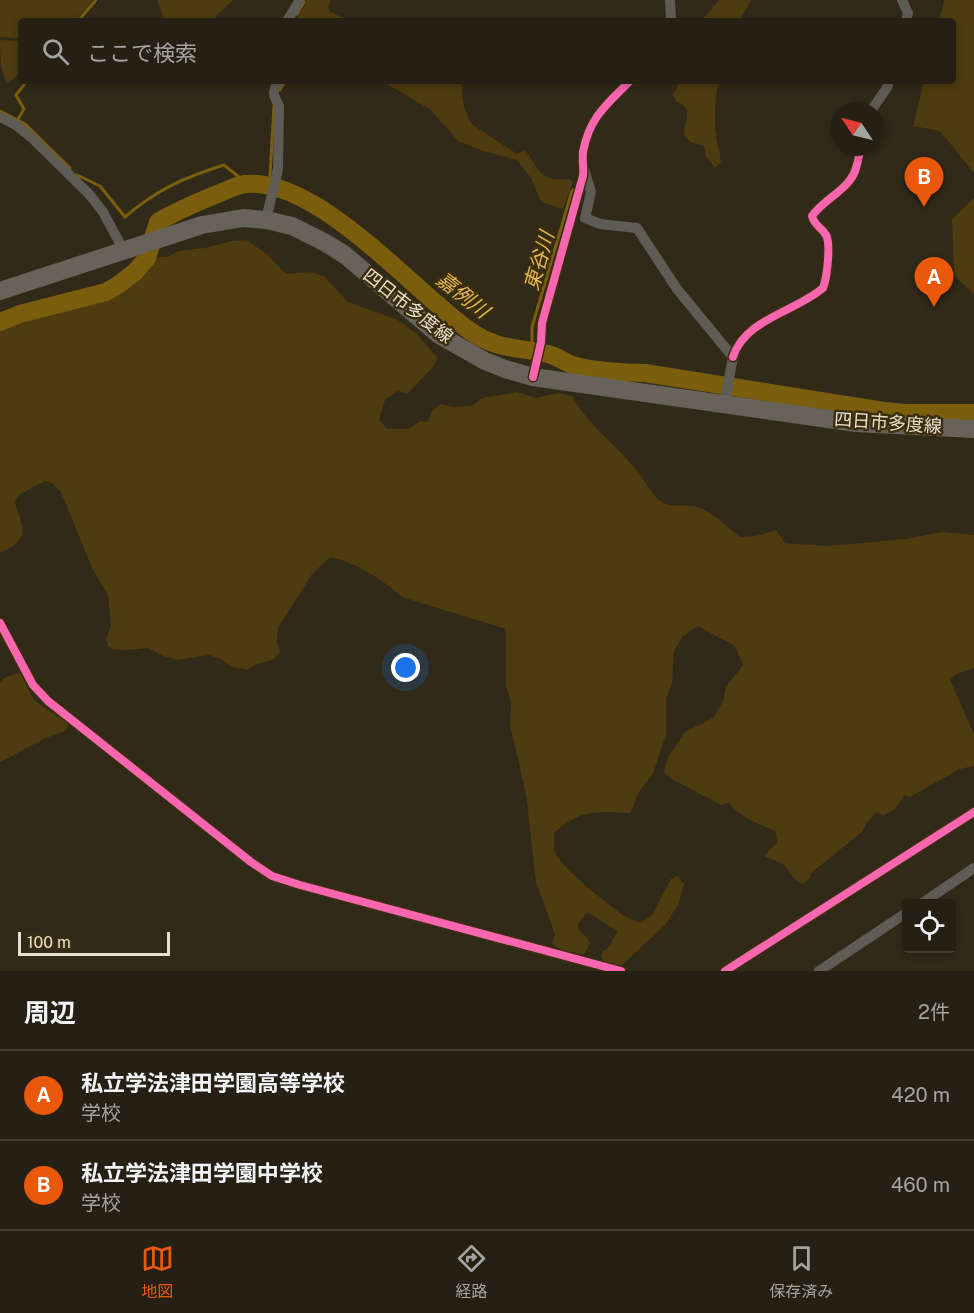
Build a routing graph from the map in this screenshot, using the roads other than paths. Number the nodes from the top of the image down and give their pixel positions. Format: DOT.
graph roads {
  1 [pos="300,0"];
  2 [pos="670,0"];
  3 [pos="902,0"];
  4 [pos="289,18"];
  5 [pos="671,18"];
  6 [pos="907,18"];
  7 [pos="277,84"];
  8 [pos="627,84"];
  9 [pos="888,84"];
  10 [pos="877,102"];
  11 [pos="0,117"];
  12 [pos="859,156"];
  13 [pos="584,167"];
  14 [pos="268,212"];
  15 [pos="129,249"];
  16 [pos="1,288"];
  17 [pos="733,357"];
  18 [pos="535,370"];
  19 [pos="725,401"];
  20 [pos="974,429"];
  21 [pos="0,623"];
  22 [pos="974,812"];
  23 [pos="974,868"];
  24 [pos="927,899"];
  25 [pos="902,916"];
  26 [pos="621,971"];
  27 [pos="725,971"];
  28 [pos="819,971"];
  1 -- 4 [label="street"];
  2 -- 5 [label="street"];
  3 -- 6 [label="street"];
  7 -- 14 [label="street"];
  8 -- 13 [label="street"];
  9 -- 10 [label="street"];
  11 -- 15 [label="street"];
  12 -- 17 [label="street"];
  13 -- 17 [label="street"];
  13 -- 18 [label="street"];
  14 -- 15 [label="main road, 四日市多度線"];
  14 -- 18 [label="main road, 四日市多度線"];
  15 -- 16 [label="main road, 四日市多度線"];
  17 -- 19 [label="street"];
  18 -- 19 [label="main road, 四日市多度線"];
  19 -- 20 [label="main road, 四日市多度線"];
  21 -- 26 [label="street"];
  22 -- 27 [label="street"];
  23 -- 24 [label="street"];
  25 -- 28 [label="street"];
}
